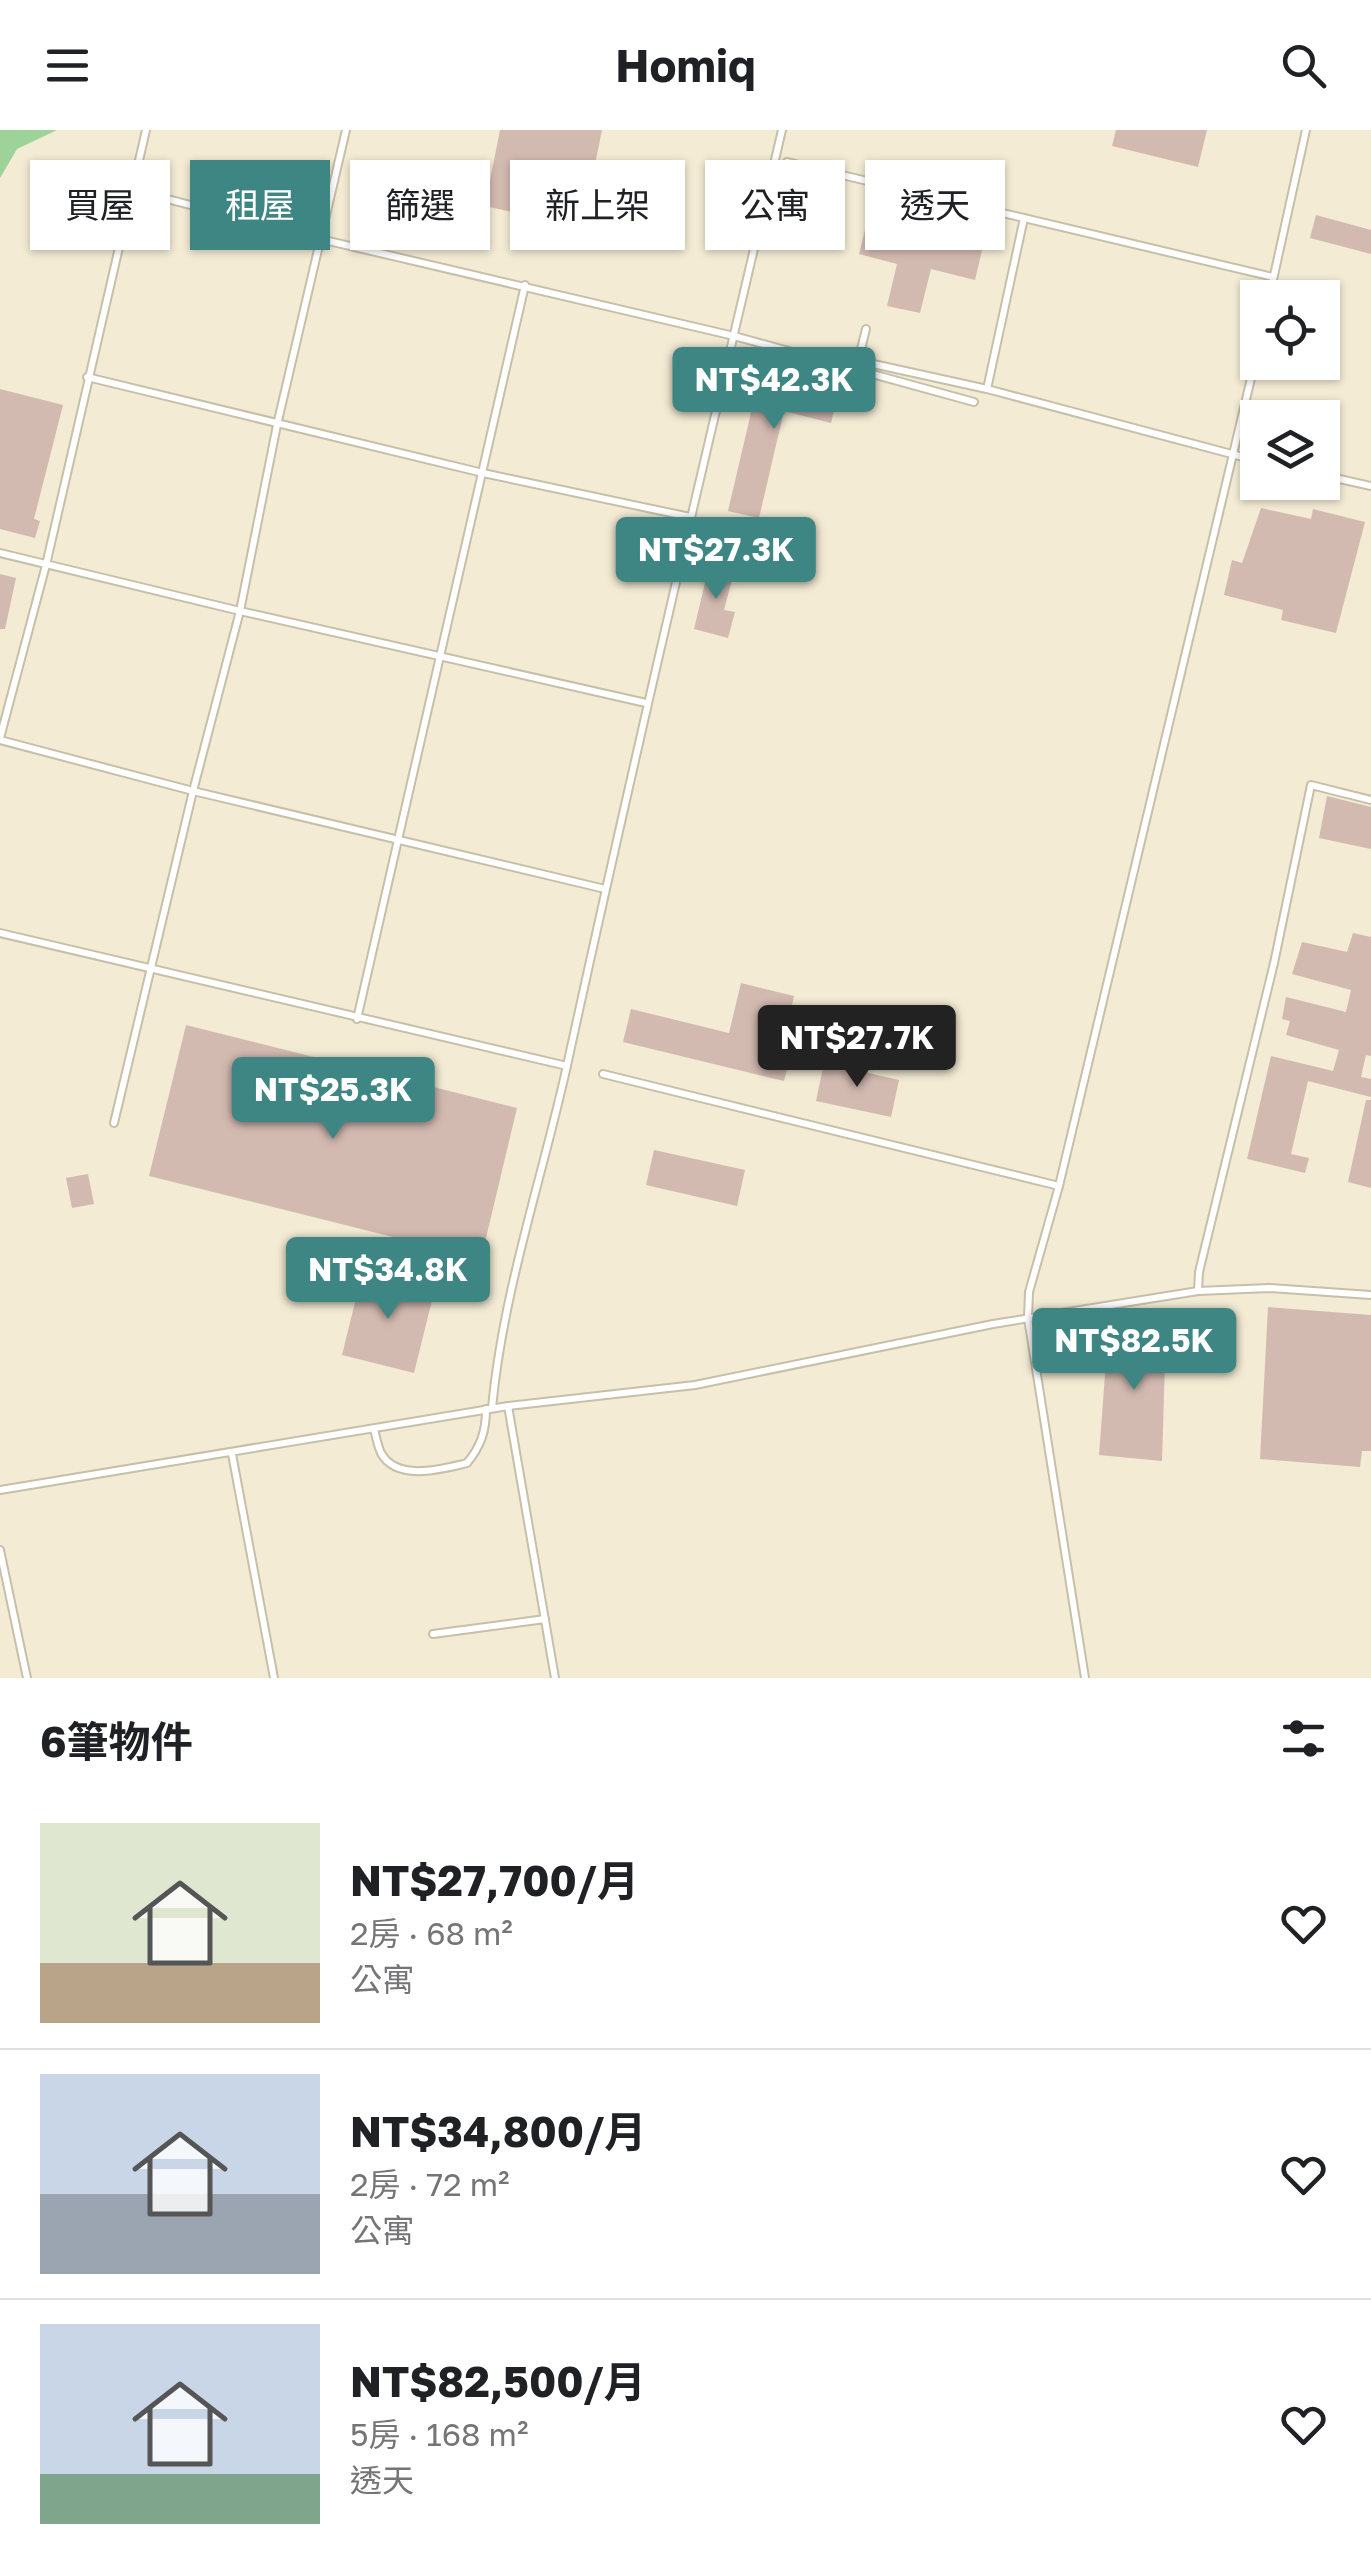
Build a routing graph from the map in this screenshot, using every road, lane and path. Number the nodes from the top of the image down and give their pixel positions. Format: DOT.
graph roads {
  1 [pos="146,130"];
  2 [pos="346,130"];
  3 [pos="782,130"];
  4 [pos="1306,130"];
  5 [pos="140,160"];
  6 [pos="845,176"];
  7 [pos="330,197"];
  8 [pos="1024,218"];
  9 [pos="330,241"];
  10 [pos="119,250"];
  11 [pos="318,250"];
  12 [pos="1273,277"];
  13 [pos="1272,280"];
  14 [pos="525,285"];
  15 [pos="866,329"];
  16 [pos="734,336"];
  17 [pos="846,358"];
  18 [pos="858,361"];
  19 [pos="87,377"];
  20 [pos="1251,380"];
  21 [pos="987,390"];
  22 [pos="974,402"];
  23 [pos="278,425"];
  24 [pos="1234,456"];
  25 [pos="1240,457"];
  26 [pos="483,473"];
  27 [pos="1340,480"];
  28 [pos="1371,486"];
  29 [pos="690,518"];
  30 [pos="0,553"];
  31 [pos="46,565"];
  32 [pos="240,612"];
  33 [pos="442,658"];
  34 [pos="646,703"];
  35 [pos="0,739"];
  36 [pos="192,791"];
  37 [pos="1371,800"];
  38 [pos="396,840"];
  39 [pos="605,888"];
  40 [pos="0,933"];
  41 [pos="153,969"];
  42 [pos="357,1019"];
  43 [pos="567,1066"];
  44 [pos="603,1074"];
  45 [pos="114,1122"];
  46 [pos="1059,1186"];
  47 [pos="1198,1290"];
  48 [pos="1371,1294"];
  49 [pos="1028,1318"];
  50 [pos="508,1406"];
  51 [pos="489,1409"];
  52 [pos="374,1430"];
  53 [pos="232,1454"];
  54 [pos="0,1490"];
  55 [pos="0,1550"];
  56 [pos="545,1619"];
  57 [pos="433,1634"];
  58 [pos="26,1678"];
  59 [pos="274,1678"];
  60 [pos="555,1678"];
  61 [pos="1085,1678"];
  1 -- 5 [label="lane"];
  2 -- 7 [label="lane"];
  3 -- 16 [label="lane"];
  4 -- 12 [label="lane"];
  6 -- 8 [label="lane"];
  8 -- 12 [label="lane"];
  8 -- 21 [label="lane"];
  9 -- 14 [label="lane"];
  10 -- 19 [label="lane"];
  11 -- 23 [label="lane"];
  12 -- 13 [label="lane"];
  14 -- 16 [label="lane"];
  14 -- 26 [label="lane"];
  15 -- 18 [label="lane"];
  16 -- 22 [label="lane"];
  16 -- 29 [label="lane"];
  17 -- 18 [label="lane"];
  18 -- 21 [label="lane"];
  19 -- 23 [label="lane"];
  19 -- 31 [label="lane"];
  20 -- 24 [label="lane"];
  21 -- 24 [label="lane"];
  23 -- 26 [label="lane"];
  23 -- 32 [label="lane"];
  24 -- 25 [label="lane"];
  24 -- 46 [label="lane"];
  26 -- 29 [label="lane"];
  26 -- 33 [label="lane"];
  27 -- 28 [label="lane"];
  29 -- 34 [label="lane"];
  30 -- 31 [label="lane"];
  31 -- 32 [label="lane"];
  31 -- 35 [label="lane"];
  32 -- 33 [label="lane"];
  32 -- 36 [label="lane"];
  33 -- 34 [label="lane"];
  33 -- 38 [label="lane"];
  34 -- 39 [label="lane"];
  35 -- 36 [label="lane"];
  36 -- 38 [label="lane"];
  36 -- 41 [label="lane"];
  37 -- 47 [label="lane"];
  38 -- 39 [label="lane"];
  38 -- 42 [label="lane"];
  39 -- 43 [label="lane"];
  40 -- 41 [label="lane"];
  41 -- 42 [label="lane"];
  41 -- 45 [label="lane"];
  42 -- 43 [label="lane"];
  43 -- 51 [label="lane"];
  44 -- 46 [label="lane"];
  46 -- 49 [label="lane"];
  47 -- 48 [label="lane"];
  47 -- 49 [label="lane"];
  49 -- 50 [label="lane"];
  49 -- 61 [label="lane"];
  50 -- 51 [label="lane"];
  50 -- 56 [label="lane"];
  51 -- 52 [label="lane"];
  51 -- 52 [label="lane"];
  52 -- 53 [label="lane"];
  53 -- 54 [label="lane"];
  53 -- 59 [label="lane"];
  55 -- 58 [label="lane"];
  56 -- 57 [label="lane"];
  56 -- 60 [label="lane"];
}
